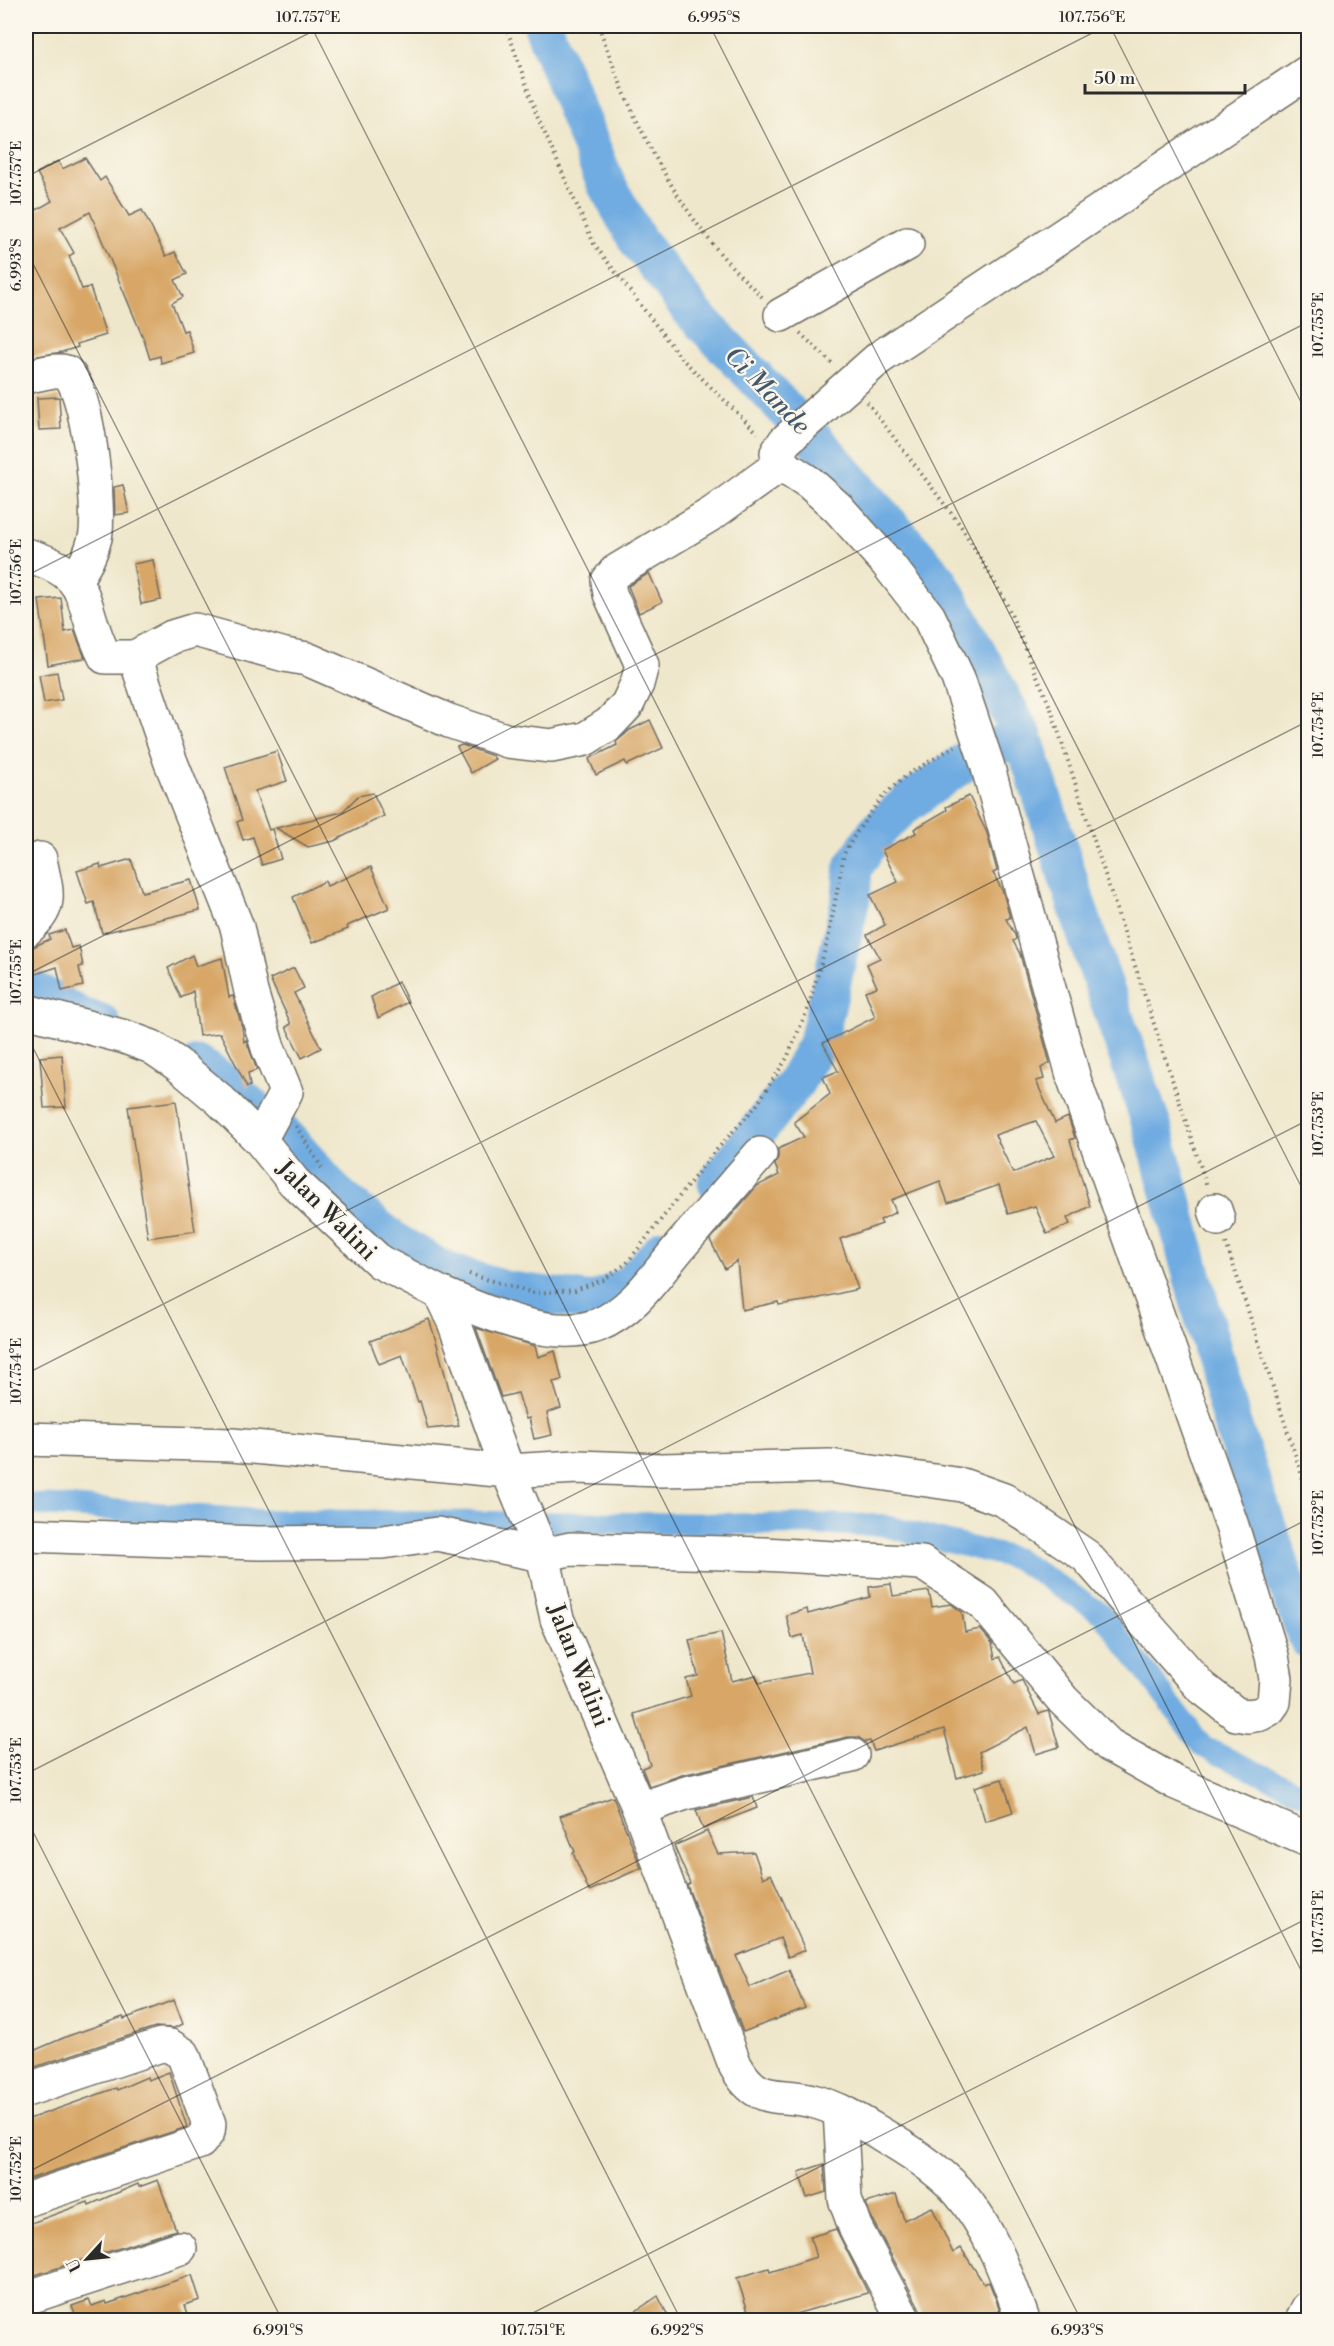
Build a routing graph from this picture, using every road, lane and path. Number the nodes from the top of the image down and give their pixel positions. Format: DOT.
graph roads {
  1 [pos="506,26"];
  2 [pos="1308,72"];
  3 [pos="907,244"];
  4 [pos="781,315"];
  5 [pos="26,377"];
  6 [pos="781,453"];
  7 [pos="26,555"];
  8 [pos="75,579"];
  9 [pos="135,657"];
  10 [pos="981,747"];
  11 [pos="40,859"];
  12 [pos="26,930"];
  13 [pos="26,1011"];
  14 [pos="272,1118"];
  15 [pos="760,1154"];
  16 [pos="329,1179"];
  17 [pos="1217,1214"];
  18 [pos="450,1282"];
  19 [pos="26,1439"];
  20 [pos="510,1476"];
  21 [pos="1308,1494"];
  22 [pos="26,1535"];
  23 [pos="541,1552"];
  24 [pos="852,1755"];
  25 [pos="639,1809"];
  26 [pos="1308,1840"];
  27 [pos="26,2090"];
  28 [pos="840,2111"];
  29 [pos="26,2200"];
  30 [pos="180,2248"];
  31 [pos="26,2298"];
  32 [pos="1308,2308"];
  33 [pos="904,2320"];
  34 [pos="1023,2320"];
  35 [pos="1302,2320"];
  1 -- 6 [label="path"];
  2 -- 6 [label="street"];
  3 -- 4 [label="street"];
  5 -- 8 [label="street"];
  6 -- 9 [label="street"];
  6 -- 10 [label="street"];
  7 -- 8 [label="street"];
  8 -- 9 [label="street"];
  9 -- 14 [label="street"];
  10 -- 18 [label="path"];
  10 -- 20 [label="street"];
  11 -- 12 [label="street"];
  13 -- 14 [label="street, Jalan Walini"];
  14 -- 16 [label="path"];
  14 -- 18 [label="street, Jalan Walini"];
  15 -- 18 [label="street"];
  17 -- 21 [label="path"];
  18 -- 20 [label="street, Jalan Walini"];
  19 -- 20 [label="street"];
  20 -- 23 [label="street, Jalan Walini"];
  22 -- 23 [label="street"];
  23 -- 25 [label="street, Jalan Walini"];
  23 -- 26 [label="street"];
  24 -- 25 [label="street"];
  25 -- 28 [label="street, Jalan Walini"];
  27 -- 29 [label="street"];
  28 -- 33 [label="street"];
  28 -- 34 [label="street, Jalan Walini"];
  30 -- 31 [label="street"];
  32 -- 35 [label="street"];
}
